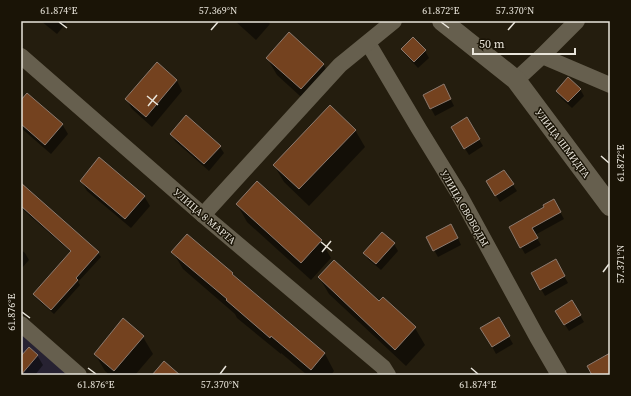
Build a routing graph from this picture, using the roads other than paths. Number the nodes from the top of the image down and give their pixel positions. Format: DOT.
graph roads {
  1 [pos="394,21"];
  2 [pos="442,21"];
  3 [pos="577,21"];
  4 [pos="368,43"];
  5 [pos="21,56"];
  6 [pos="542,56"];
  7 [pos="516,80"];
  8 [pos="610,85"];
  9 [pos="610,206"];
  10 [pos="203,215"];
  11 [pos="21,324"];
  12 [pos="79,375"];
  13 [pos="388,375"];
  14 [pos="559,375"];
  1 -- 4 [label="street"];
  2 -- 7 [label="street"];
  3 -- 6 [label="street"];
  4 -- 10 [label="street"];
  4 -- 14 [label="street, УЛИЦА СВОБОДЫ"];
  5 -- 10 [label="street, УЛИЦА 8 МАРТА"];
  6 -- 7 [label="street"];
  6 -- 8 [label="street"];
  7 -- 9 [label="street, УЛИЦА ШМИДТА"];
  10 -- 13 [label="street, УЛИЦА 8 МАРТА"];
  11 -- 12 [label="street"];
}
